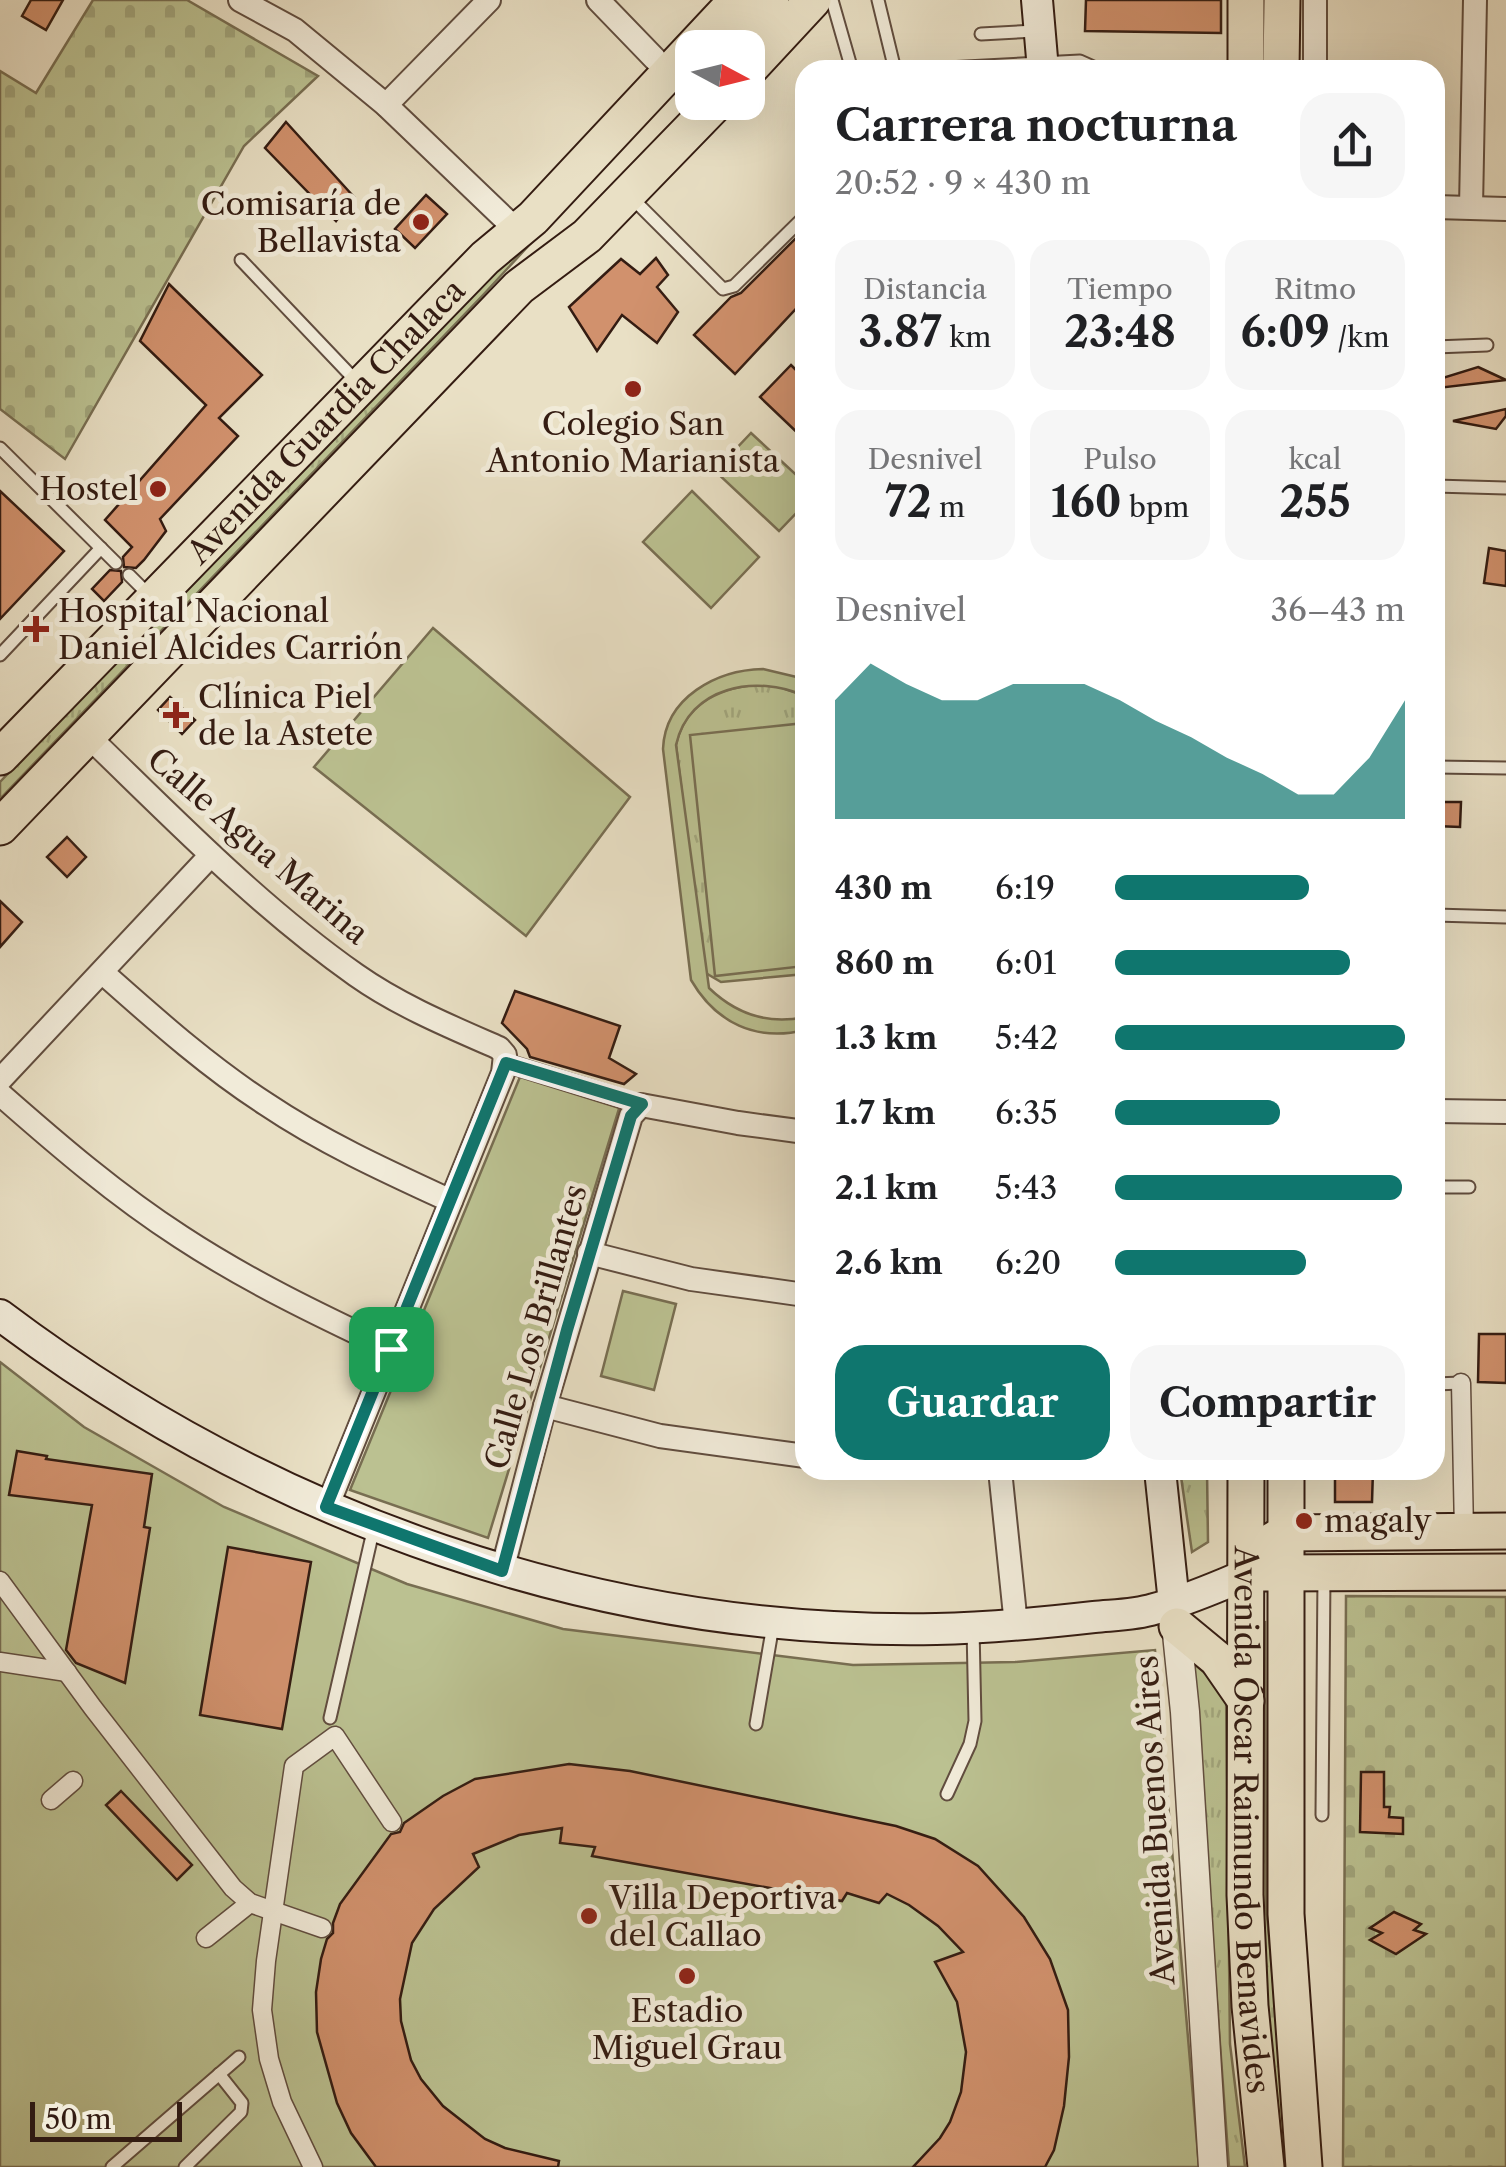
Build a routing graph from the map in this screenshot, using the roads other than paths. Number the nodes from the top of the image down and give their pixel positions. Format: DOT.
graph roads {
  1 [pos="240,0"];
  2 [pos="489,0"];
  3 [pos="598,0"];
  4 [pos="709,0"];
  5 [pos="737,0"];
  6 [pos="770,0"];
  7 [pos="813,0"];
  8 [pos="832,0"];
  9 [pos="878,0"];
  10 [pos="1246,0"];
  11 [pos="1282,0"];
  12 [pos="1315,0"];
  13 [pos="1475,0"];
  14 [pos="1038,15"];
  15 [pos="742,30"];
  16 [pos="981,34"];
  17 [pos="765,52"];
  18 [pos="654,59"];
  19 [pos="849,60"];
  20 [pos="893,60"];
  21 [pos="1042,60"];
  22 [pos="1246,60"];
  23 [pos="1281,60"];
  24 [pos="1315,60"];
  25 [pos="675,98"];
  26 [pos="386,105"];
  27 [pos="700,120"];
  28 [pos="630,195"];
  29 [pos="1445,207"];
  30 [pos="1471,207"];
  31 [pos="1506,209"];
  32 [pos="529,225"];
  33 [pos="795,226"];
  34 [pos="241,260"];
  35 [pos="519,287"];
  36 [pos="1487,345"];
  37 [pos="1445,346"];
  38 [pos="360,386"];
  39 [pos="0,448"];
  40 [pos="1445,486"];
  41 [pos="1506,488"];
  42 [pos="101,548"];
  43 [pos="116,563"];
  44 [pos="0,655"];
  45 [pos="88,736"];
  46 [pos="0,757"];
  47 [pos="1445,767"];
  48 [pos="1506,768"];
  49 [pos="0,828"];
  50 [pos="211,856"];
  51 [pos="1445,916"];
  52 [pos="1506,917"];
  53 [pos="103,973"];
  54 [pos="503,1056"];
  55 [pos="0,1080"];
  56 [pos="0,1094"];
  57 [pos="642,1104"];
  58 [pos="1445,1111"];
  59 [pos="1506,1112"];
  60 [pos="795,1131"];
  61 [pos="1445,1187"];
  62 [pos="1469,1187"];
  63 [pos="451,1201"];
  64 [pos="589,1254"];
  65 [pos="795,1294"];
  66 [pos="0,1315"];
  67 [pos="391,1349"];
  68 [pos="1460,1383"];
  69 [pos="1445,1384"];
  70 [pos="546,1406"];
  71 [pos="795,1455"];
  72 [pos="1001,1480"];
  73 [pos="1161,1480"];
  74 [pos="1246,1480"];
  75 [pos="1286,1480"];
  76 [pos="326,1507"];
  77 [pos="374,1527"];
  78 [pos="1483,1532"];
  79 [pos="1285,1534"];
  80 [pos="1246,1566"];
  81 [pos="502,1571"];
  82 [pos="1285,1571"];
  83 [pos="1324,1571"];
  84 [pos="1492,1572"];
  85 [pos="0,1581"];
  86 [pos="1175,1615"];
  87 [pos="773,1624"];
  88 [pos="1016,1625"];
  89 [pos="974,1628"];
  90 [pos="0,1662"];
  91 [pos="66,1672"];
  92 [pos="1246,1701"];
  93 [pos="330,1718"];
  94 [pos="756,1724"];
  95 [pos="73,1780"];
  96 [pos="947,1794"];
  97 [pos="51,1800"];
  98 [pos="1322,1815"];
  99 [pos="392,1822"];
  100 [pos="250,1903"];
  101 [pos="274,1914"];
  102 [pos="322,1928"];
  103 [pos="206,1938"];
  104 [pos="239,2056"];
  105 [pos="219,2074"];
  106 [pos="112,2167"];
  107 [pos="184,2167"];
  108 [pos="313,2167"];
  109 [pos="1213,2167"];
  110 [pos="1266,2167"];
  111 [pos="1304,2167"];
  1 -- 26 [label="street"];
  2 -- 26 [label="street"];
  3 -- 18 [label="street"];
  4 -- 18 [label="main road, Avenida Guardia Chalaca"];
  5 -- 32 [label="main road, Avenida Guardia Chalaca"];
  6 -- 15 [label="main road"];
  7 -- 17 [label="main road"];
  8 -- 19 [label="lane"];
  9 -- 20 [label="lane"];
  10 -- 22 [label="main road"];
  11 -- 23 [label="main road"];
  12 -- 24 [label="street"];
  13 -- 30 [label="street"];
  14 -- 16 [label="lane"];
  14 -- 21 [label="main road"];
  18 -- 32 [label="main road, Avenida Guardia Chalaca"];
  25 -- 32 [label="main road, Avenida Guardia Chalaca"];
  26 -- 32 [label="street"];
  27 -- 28 [label="main road, Avenida Guardia Chalaca"];
  28 -- 33 [label="lane"];
  28 -- 35 [label="main road, Avenida Guardia Chalaca"];
  29 -- 30 [label="street"];
  30 -- 31 [label="street"];
  32 -- 35 [label="main road, Avenida Guardia Chalaca"];
  32 -- 38 [label="main road, Avenida Guardia Chalaca"];
  34 -- 38 [label="lane"];
  35 -- 45 [label="main road, Avenida Guardia Chalaca"];
  36 -- 37 [label="lane"];
  38 -- 46 [label="main road, Avenida Guardia Chalaca"];
  39 -- 42 [label="lane"];
  40 -- 41 [label="lane"];
  42 -- 43 [label="lane"];
  42 -- 44 [label="lane"];
  45 -- 49 [label="main road, Avenida Guardia Chalaca"];
  45 -- 50 [label="street, Calle Agua Marina"];
  47 -- 48 [label="lane"];
  50 -- 53 [label="street"];
  50 -- 54 [label="street, Calle Agua Marina"];
  51 -- 52 [label="lane"];
  53 -- 55 [label="street"];
  53 -- 63 [label="street"];
  54 -- 57 [label="street"];
  54 -- 63 [label="street"];
  56 -- 67 [label="street"];
  57 -- 60 [label="street"];
  57 -- 64 [label="street, Calle Los Brillantes"];
  58 -- 59 [label="street"];
  61 -- 62 [label="lane"];
  63 -- 67 [label="street"];
  64 -- 65 [label="street"];
  64 -- 70 [label="street, Calle Los Brillantes"];
  66 -- 76 [label="main road"];
  67 -- 76 [label="street"];
  68 -- 69 [label="lane"];
  68 -- 78 [label="street"];
  70 -- 71 [label="street"];
  70 -- 81 [label="street, Calle Los Brillantes"];
  72 -- 88 [label="street"];
  73 -- 86 [label="main road, Avenida Buenos Aires"];
  74 -- 80 [label="main road, Avenida Óscar Raimundo Benavides"];
  75 -- 79 [label="main road, Avenida Óscar Raimundo Benavides"];
  76 -- 77 [label="main road"];
  77 -- 81 [label="main road"];
  77 -- 93 [label="lane"];
  78 -- 79 [label="main road"];
  78 -- 84 [label="main road"];
  79 -- 80 [label="main road"];
  79 -- 82 [label="main road, Avenida Óscar Raimundo Benavides"];
  80 -- 82 [label="main road"];
  80 -- 86 [label="main road"];
  80 -- 92 [label="main road, Avenida Óscar Raimundo Benavides"];
  81 -- 87 [label="main road"];
  82 -- 83 [label="main road"];
  82 -- 111 [label="main road, Avenida Óscar Raimundo Benavides"];
  83 -- 84 [label="main road"];
  83 -- 98 [label="lane"];
  85 -- 91 [label="street"];
  86 -- 88 [label="main road"];
  86 -- 92 [label="main road"];
  86 -- 109 [label="street, Avenida Buenos Aires"];
  87 -- 89 [label="main road"];
  87 -- 94 [label="lane"];
  88 -- 89 [label="main road"];
  89 -- 96 [label="lane"];
  90 -- 91 [label="street"];
  91 -- 100 [label="street"];
  92 -- 110 [label="main road, Avenida Óscar Raimundo Benavides"];
  95 -- 97 [label="street"];
  99 -- 101 [label="street"];
  100 -- 101 [label="street"];
  100 -- 103 [label="street"];
  101 -- 102 [label="street"];
  101 -- 108 [label="street"];
  104 -- 105 [label="lane"];
  105 -- 106 [label="lane"];
  105 -- 107 [label="lane"];
}
